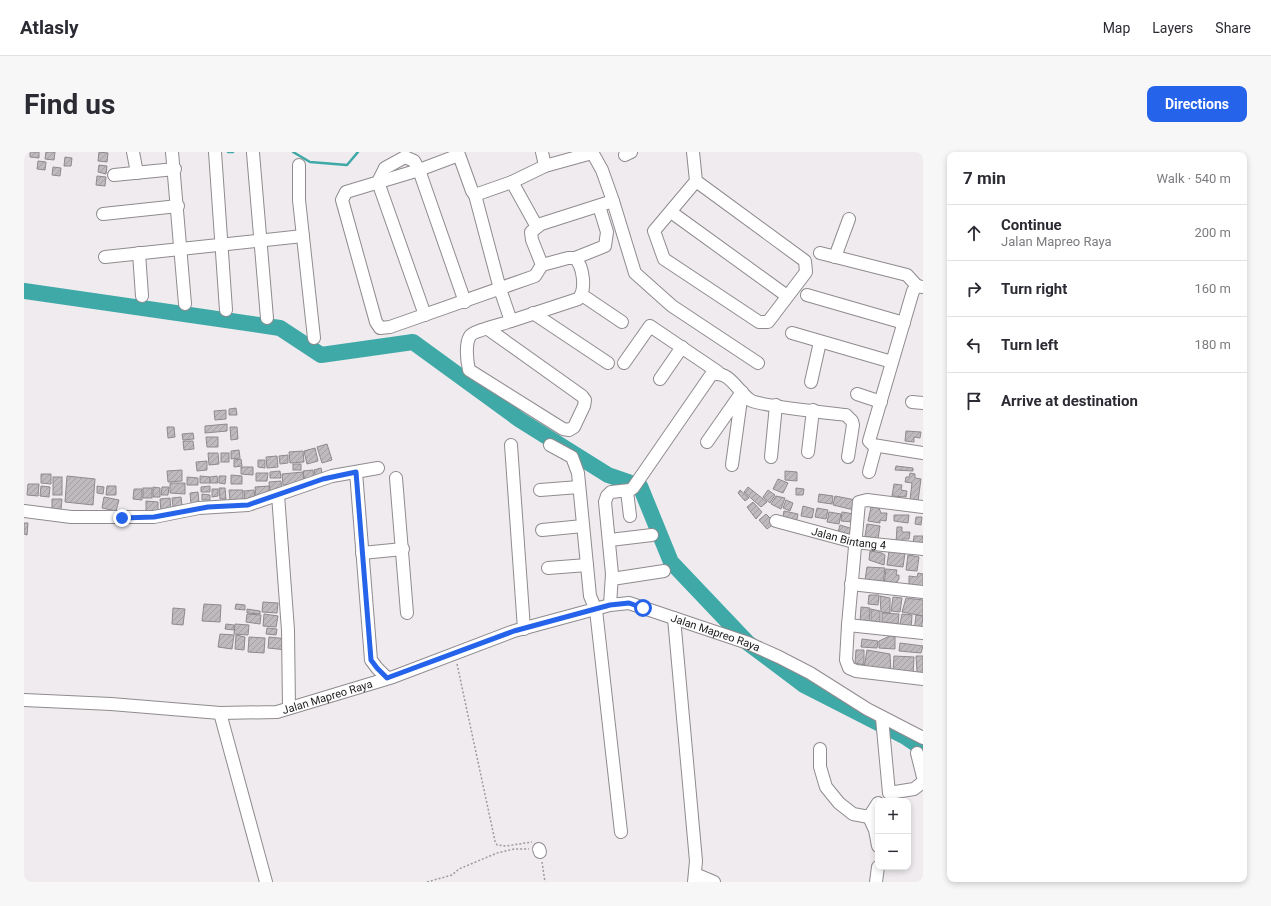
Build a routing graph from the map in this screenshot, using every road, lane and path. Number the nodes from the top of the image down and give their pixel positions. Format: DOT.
graph roads {
  1 [pos="133,152"];
  2 [pos="172,152"];
  3 [pos="215,152"];
  4 [pos="542,152"];
  5 [pos="693,152"];
  6 [pos="253,153"];
  7 [pos="592,153"];
  8 [pos="463,154"];
  9 [pos="299,165"];
  10 [pos="546,166"];
  11 [pos="175,169"];
  12 [pos="419,170"];
  13 [pos="137,173"];
  14 [pos="114,175"];
  15 [pos="696,181"];
  16 [pos="378,182"];
  17 [pos="512,182"];
  18 [pos="475,195"];
  19 [pos="613,201"];
  20 [pos="178,206"];
  21 [pos="599,206"];
  22 [pos="670,212"];
  23 [pos="103,214"];
  24 [pos="849,218"];
  25 [pos="537,227"];
  26 [pos="303,236"];
  27 [pos="260,241"];
  28 [pos="221,245"];
  29 [pos="181,249"];
  30 [pos="139,253"];
  31 [pos="820,253"];
  32 [pos="105,257"];
  33 [pos="835,257"];
  34 [pos="575,258"];
  35 [pos="542,265"];
  36 [pos="920,287"];
  37 [pos="500,289"];
  38 [pos="582,295"];
  39 [pos="807,295"];
  40 [pos="142,296"];
  41 [pos="787,296"];
  42 [pos="465,302"];
  43 [pos="185,304"];
  44 [pos="226,310"];
  45 [pos="533,313"];
  46 [pos="425,315"];
  47 [pos="267,318"];
  48 [pos="510,321"];
  49 [pos="622,322"];
  50 [pos="904,322"];
  51 [pos="488,329"];
  52 [pos="792,333"];
  53 [pos="314,338"];
  54 [pos="820,342"];
  55 [pos="682,348"];
  56 [pos="892,362"];
  57 [pos="608,363"];
  58 [pos="624,363"];
  59 [pos="758,363"];
  60 [pos="718,372"];
  61 [pos="660,379"];
  62 [pos="811,382"];
  63 [pos="742,392"];
  64 [pos="857,394"];
  65 [pos="881,402"];
  66 [pos="776,405"];
  67 [pos="813,410"];
  68 [pos="716,430"];
  69 [pos="707,442"];
  70 [pos="735,442"];
  71 [pos="511,444"];
  72 [pos="550,444"];
  73 [pos="876,446"];
  74 [pos="808,452"];
  75 [pos="923,453"];
  76 [pos="848,456"];
  77 [pos="771,457"];
  78 [pos="732,464"];
  79 [pos="378,468"];
  80 [pos="356,472"];
  81 [pos="869,472"];
  82 [pos="396,478"];
  83 [pos="579,487"];
  84 [pos="540,490"];
  85 [pos="627,491"];
  86 [pos="278,495"];
  87 [pos="923,507"];
  88 [pos="24,511"];
  89 [pos="630,516"];
  90 [pos="776,521"];
  91 [pos="583,526"];
  92 [pos="542,530"];
  93 [pos="652,535"];
  94 [pos="610,540"];
  95 [pos="854,542"];
  96 [pos="403,549"];
  97 [pos="923,549"];
  98 [pos="362,553"];
  99 [pos="587,565"];
  100 [pos="548,568"];
  101 [pos="664,571"];
  102 [pos="612,580"];
  103 [pos="851,584"];
  104 [pos="923,592"];
  105 [pos="610,605"];
  106 [pos="596,610"];
  107 [pos="407,613"];
  108 [pos="674,618"];
  109 [pos="848,625"];
  110 [pos="524,629"];
  111 [pos="923,633"];
  112 [pos="454,652"];
  113 [pos="387,678"];
  114 [pos="923,679"];
  115 [pos="24,700"];
  116 [pos="289,708"];
  117 [pos="220,713"];
  118 [pos="882,718"];
  119 [pos="923,738"];
  120 [pos="820,749"];
  121 [pos="917,753"];
  122 [pos="923,777"];
  123 [pos="923,782"];
  124 [pos="890,793"];
  125 [pos="881,798"];
  126 [pos="875,808"];
  127 [pos="869,817"];
  128 [pos="621,832"];
  129 [pos="876,834"];
  130 [pos="538,848"];
  131 [pos="878,870"];
  132 [pos="694,878"];
  133 [pos="266,882"];
  134 [pos="427,882"];
  135 [pos="545,882"];
  136 [pos="714,882"];
  137 [pos="876,882"];
  1 -- 13 [label="street"];
  2 -- 11 [label="street"];
  3 -- 28 [label="street"];
  4 -- 10 [label="street"];
  5 -- 15 [label="street"];
  6 -- 27 [label="street"];
  7 -- 10 [label="street"];
  7 -- 19 [label="street"];
  8 -- 12 [label="street"];
  8 -- 18 [label="street"];
  9 -- 26 [label="street"];
  10 -- 17 [label="street"];
  11 -- 13 [label="street"];
  11 -- 20 [label="street"];
  12 -- 16 [label="street"];
  12 -- 16 [label="street"];
  12 -- 42 [label="street"];
  13 -- 14 [label="street"];
  15 -- 22 [label="street"];
  15 -- 41 [label="street"];
  16 -- 46 [label="street"];
  16 -- 46 [label="street"];
  17 -- 18 [label="street"];
  17 -- 25 [label="street"];
  18 -- 37 [label="street"];
  19 -- 21 [label="street"];
  19 -- 59 [label="street"];
  20 -- 23 [label="street"];
  20 -- 29 [label="street"];
  21 -- 25 [label="street"];
  21 -- 34 [label="street"];
  22 -- 41 [label="street"];
  22 -- 41 [label="street"];
  24 -- 33 [label="street"];
  25 -- 35 [label="street"];
  26 -- 27 [label="street"];
  26 -- 53 [label="street"];
  27 -- 28 [label="street"];
  27 -- 47 [label="street"];
  28 -- 29 [label="street"];
  28 -- 44 [label="street"];
  29 -- 30 [label="street"];
  29 -- 43 [label="street"];
  30 -- 32 [label="street"];
  30 -- 40 [label="street"];
  31 -- 33 [label="street"];
  33 -- 36 [label="street"];
  34 -- 35 [label="street"];
  34 -- 38 [label="street"];
  35 -- 37 [label="street"];
  36 -- 50 [label="street"];
  37 -- 42 [label="street"];
  37 -- 48 [label="street"];
  38 -- 45 [label="street"];
  38 -- 49 [label="street"];
  39 -- 50 [label="street"];
  42 -- 46 [label="street"];
  45 -- 48 [label="street"];
  45 -- 57 [label="street"];
  48 -- 51 [label="street"];
  50 -- 56 [label="street"];
  51 -- 51 [label="street"];
  52 -- 54 [label="street"];
  54 -- 56 [label="street"];
  54 -- 62 [label="street"];
  55 -- 58 [label="street"];
  55 -- 60 [label="street"];
  55 -- 61 [label="street"];
  56 -- 65 [label="street"];
  60 -- 63 [label="street"];
  60 -- 85 [label="street"];
  63 -- 66 [label="street"];
  63 -- 68 [label="street"];
  63 -- 70 [label="street"];
  64 -- 65 [label="street"];
  65 -- 73 [label="street"];
  66 -- 67 [label="street"];
  66 -- 77 [label="street"];
  67 -- 74 [label="street"];
  67 -- 76 [label="street"];
  68 -- 69 [label="street"];
  68 -- 70 [label="street"];
  70 -- 78 [label="street"];
  71 -- 110 [label="street"];
  72 -- 83 [label="street"];
  73 -- 75 [label="street"];
  73 -- 81 [label="street"];
  79 -- 80 [label="street"];
  80 -- 86 [label="street"];
  80 -- 98 [label="street"];
  82 -- 96 [label="street"];
  83 -- 84 [label="street"];
  83 -- 91 [label="street"];
  85 -- 89 [label="street"];
  85 -- 94 [label="street"];
  86 -- 88 [label="street"];
  86 -- 116 [label="street"];
  87 -- 95 [label="street"];
  90 -- 95 [label="street, Jalan Bintang 4"];
  91 -- 92 [label="street"];
  91 -- 99 [label="street"];
  93 -- 94 [label="street"];
  94 -- 102 [label="street"];
  95 -- 97 [label="street, Jalan Bintang 4"];
  95 -- 103 [label="street"];
  96 -- 98 [label="street"];
  96 -- 107 [label="street"];
  98 -- 113 [label="street"];
  99 -- 100 [label="street"];
  99 -- 106 [label="street"];
  101 -- 102 [label="street"];
  102 -- 105 [label="street"];
  103 -- 104 [label="street"];
  103 -- 109 [label="street"];
  105 -- 106 [label="street, Jalan Mapreo Raya"];
  105 -- 108 [label="street, Jalan Mapreo Raya"];
  106 -- 110 [label="street, Jalan Mapreo Raya"];
  106 -- 128 [label="street"];
  108 -- 118 [label="street, Jalan Mapreo Raya"];
  108 -- 132 [label="street"];
  109 -- 111 [label="street"];
  109 -- 114 [label="street"];
  110 -- 112 [label="street, Jalan Mapreo Raya"];
  112 -- 113 [label="street, Jalan Mapreo Raya"];
  112 -- 130 [label="path"];
  113 -- 116 [label="street, Jalan Mapreo Raya"];
  115 -- 117 [label="street, Jalan Mapreo Raya"];
  116 -- 117 [label="street, Jalan Mapreo Raya"];
  117 -- 133 [label="street"];
  118 -- 119 [label="street, Jalan Mapreo Raya"];
  118 -- 124 [label="street"];
  120 -- 127 [label="street"];
  121 -- 122 [label="street"];
  123 -- 124 [label="street"];
  124 -- 125 [label="street"];
  126 -- 127 [label="street"];
  127 -- 129 [label="street"];
  130 -- 134 [label="path"];
  130 -- 135 [label="path"];
  131 -- 137 [label="street"];
  132 -- 136 [label="street"];
}
